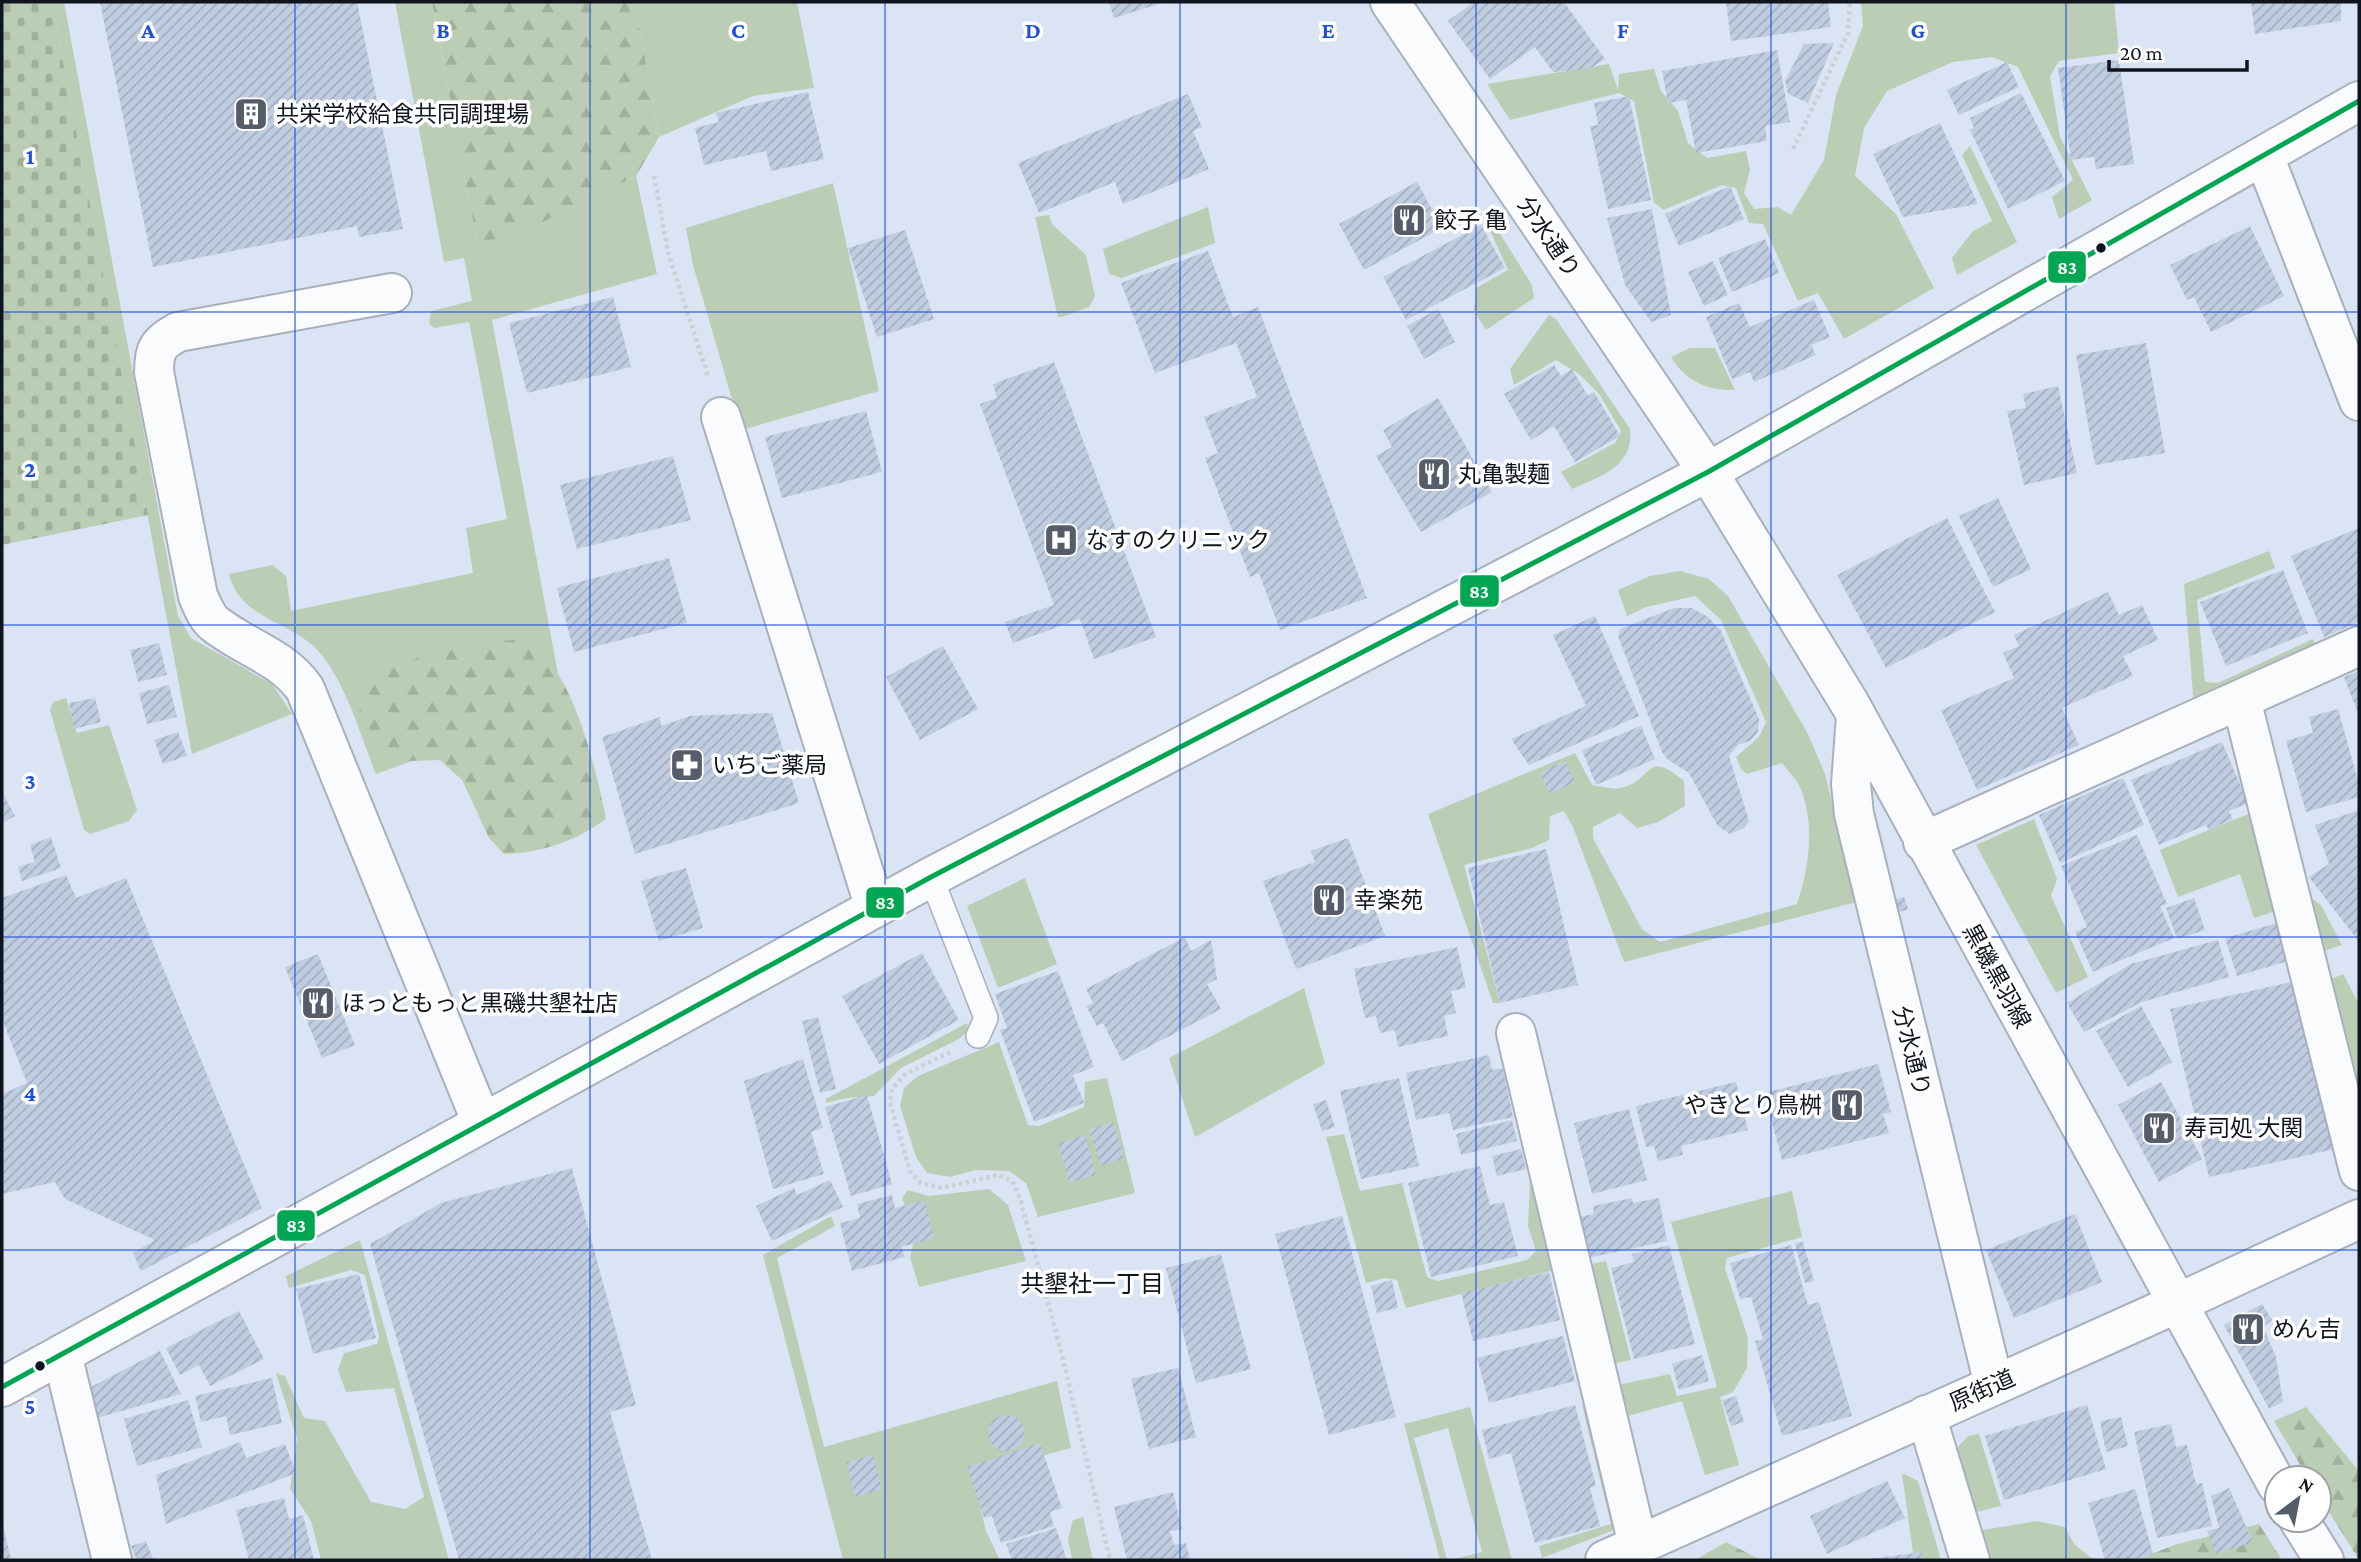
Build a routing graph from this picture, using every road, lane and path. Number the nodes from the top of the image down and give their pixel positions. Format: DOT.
graph roads {
  1 [pos="1390,2"];
  2 [pos="1850,2"];
  3 [pos="2359,100"];
  4 [pos="1793,149"];
  5 [pos="2264,156"];
  6 [pos="654,176"];
  7 [pos="391,293"];
  8 [pos="2359,401"];
  9 [pos="722,417"];
  10 [pos="1708,472"];
  11 [pos="2359,646"];
  12 [pos="2241,699"];
  13 [pos="1856,716"];
  14 [pos="1923,842"];
  15 [pos="931,877"];
  16 [pos="875,908"];
  17 [pos="1516,1033"];
  18 [pos="978,1036"];
  19 [pos="482,1123"];
  20 [pos="2359,1171"];
  21 [pos="2359,1219"];
  22 [pos="2178,1303"];
  23 [pos="62,1354"];
  24 [pos="1993,1385"];
  25 [pos="2,1387"];
  26 [pos="1926,1415"];
  27 [pos="2266,1464"];
  28 [pos="2308,1534"];
  29 [pos="1621,1553"];
  30 [pos="112,1560"];
  31 [pos="1110,1560"];
  32 [pos="1970,1560"];
  33 [pos="2324,1560"];
  1 -- 10 [label="street, 分水通り"];
  2 -- 4 [label="path"];
  3 -- 5 [label="street"];
  5 -- 8 [label="street"];
  5 -- 10 [label="street"];
  6 -- 9 [label="path"];
  7 -- 19 [label="street"];
  9 -- 16 [label="street"];
  10 -- 13 [label="street, 黒磯黒羽線"];
  10 -- 15 [label="street"];
  11 -- 12 [label="street"];
  12 -- 14 [label="street"];
  12 -- 20 [label="street"];
  13 -- 14 [label="street, 黒磯黒羽線"];
  13 -- 24 [label="street, 分水通り"];
  14 -- 22 [label="street, 黒磯黒羽線"];
  15 -- 16 [label="street"];
  15 -- 18 [label="lane"];
  16 -- 19 [label="street"];
  17 -- 29 [label="street"];
  18 -- 31 [label="path"];
  19 -- 23 [label="street"];
  21 -- 22 [label="street, 原街道"];
  22 -- 24 [label="street, 原街道"];
  22 -- 27 [label="street, 黒磯黒羽線"];
  23 -- 25 [label="street"];
  23 -- 30 [label="street"];
  24 -- 26 [label="street, 原街道"];
  26 -- 29 [label="street, 原街道"];
  26 -- 32 [label="street"];
  28 -- 33 [label="street"];
}
